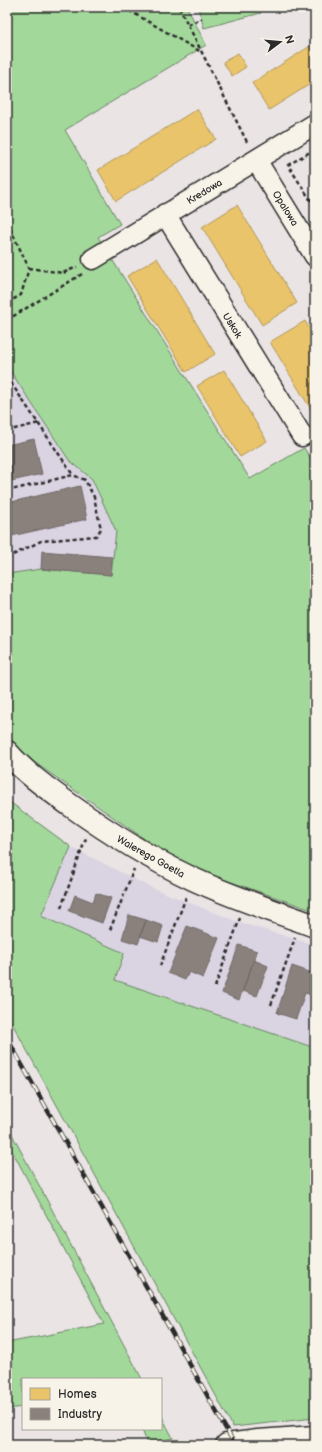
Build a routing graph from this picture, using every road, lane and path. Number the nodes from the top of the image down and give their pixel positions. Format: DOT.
graph roads {
  1 [pos="123,7"];
  2 [pos="179,7"];
  3 [pos="202,18"];
  4 [pos="188,24"];
  5 [pos="202,52"];
  6 [pos="315,124"];
  7 [pos="315,148"];
  8 [pos="256,160"];
  9 [pos="315,195"];
  10 [pos="314,206"];
  11 [pos="164,214"];
  12 [pos="7,222"];
  13 [pos="315,256"];
  14 [pos="93,259"];
  15 [pos="29,268"];
  16 [pos="7,303"];
  17 [pos="7,320"];
  18 [pos="7,376"];
  19 [pos="39,423"];
  20 [pos="7,431"];
  21 [pos="302,436"];
  22 [pos="73,475"];
  23 [pos="7,491"];
  24 [pos="7,558"];
  25 [pos="7,752"];
  26 [pos="92,821"];
  27 [pos="140,851"];
  28 [pos="193,879"];
  29 [pos="246,901"];
  30 [pos="61,908"];
  31 [pos="308,923"];
  32 [pos="110,930"];
  33 [pos="160,966"];
  34 [pos="215,987"];
  35 [pos="271,1005"];
  36 [pos="315,1437"];
  37 [pos="227,1445"];
  1 -- 5 [label="path"];
  2 -- 4 [label="path"];
  3 -- 4 [label="path"];
  4 -- 5 [label="path"];
  5 -- 8 [label="path"];
  6 -- 8 [label="street, Kredowa"];
  7 -- 10 [label="path"];
  8 -- 11 [label="street, Kredowa"];
  8 -- 13 [label="street, Opalowa"];
  9 -- 10 [label="path"];
  11 -- 14 [label="street, Kredowa"];
  11 -- 21 [label="street, Uskok"];
  12 -- 15 [label="path"];
  14 -- 15 [label="path"];
  14 -- 17 [label="path"];
  15 -- 16 [label="path"];
  18 -- 19 [label="path"];
  19 -- 20 [label="path"];
  19 -- 22 [label="path"];
  22 -- 23 [label="path"];
  22 -- 24 [label="path"];
  25 -- 26 [label="street, Walerego Goetla"];
  26 -- 27 [label="street, Walerego Goetla"];
  26 -- 30 [label="path"];
  27 -- 28 [label="street, Walerego Goetla"];
  27 -- 32 [label="path"];
  28 -- 29 [label="street, Walerego Goetla"];
  28 -- 33 [label="path"];
  29 -- 31 [label="street, Walerego Goetla"];
  29 -- 34 [label="path"];
  31 -- 35 [label="path"];
  36 -- 37 [label="street"];
}
